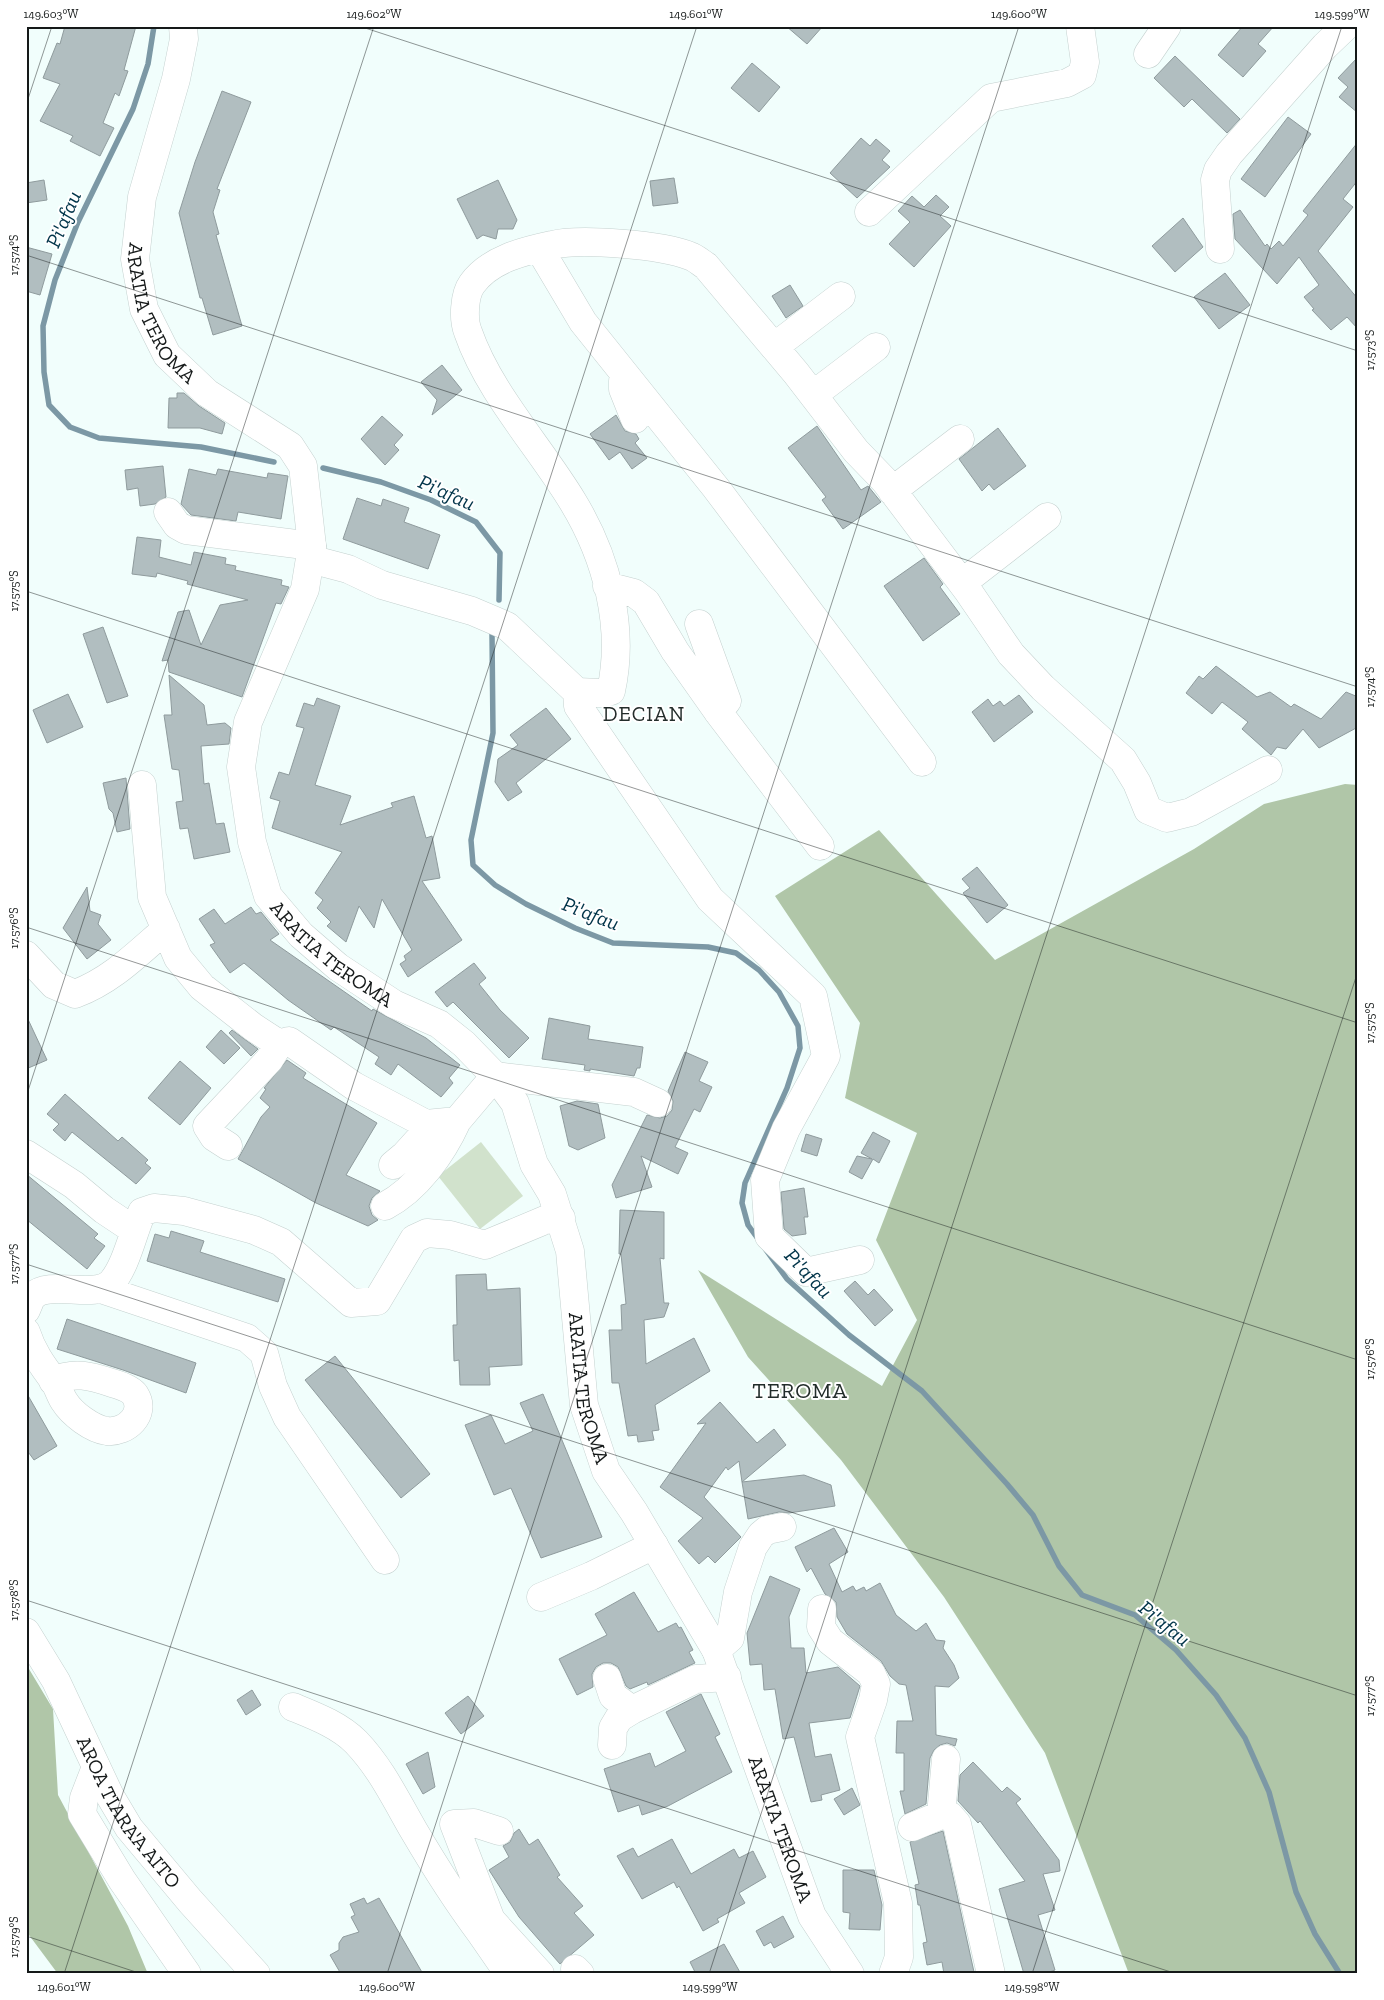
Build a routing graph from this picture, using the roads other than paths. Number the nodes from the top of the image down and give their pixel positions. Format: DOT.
graph roads {
  1 [pos="183,26"];
  2 [pos="1080,26"];
  3 [pos="1167,26"];
  4 [pos="1346,26"];
  5 [pos="1148,54"];
  6 [pos="869,212"];
  7 [pos="539,248"];
  8 [pos="1220,249"];
  9 [pos="841,296"];
  10 [pos="774,347"];
  11 [pos="876,347"];
  12 [pos="623,372"];
  13 [pos="813,395"];
  14 [pos="635,419"];
  15 [pos="960,439"];
  16 [pos="523,455"];
  17 [pos="557,480"];
  18 [pos="892,491"];
  19 [pos="168,512"];
  20 [pos="1047,518"];
  21 [pos="311,552"];
  22 [pos="962,583"];
  23 [pos="607,586"];
  24 [pos="699,624"];
  25 [pos="577,692"];
  26 [pos="718,712"];
  27 [pos="922,762"];
  28 [pos="1268,770"];
  29 [pos="142,785"];
  30 [pos="820,846"];
  31 [pos="166,929"];
  32 [pos="26,955"];
  33 [pos="279,1044"];
  34 [pos="495,1076"];
  35 [pos="658,1103"];
  36 [pos="445,1123"];
  37 [pos="228,1146"];
  38 [pos="26,1154"];
  39 [pos="393,1165"];
  40 [pos="385,1206"];
  41 [pos="561,1218"];
  42 [pos="134,1230"];
  43 [pos="860,1260"];
  44 [pos="35,1286"];
  45 [pos="101,1289"];
  46 [pos="26,1310"];
  47 [pos="26,1332"];
  48 [pos="54,1381"];
  49 [pos="782,1527"];
  50 [pos="654,1545"];
  51 [pos="385,1560"];
  52 [pos="541,1597"];
  53 [pos="822,1609"];
  54 [pos="26,1632"];
  55 [pos="716,1650"];
  56 [pos="727,1677"];
  57 [pos="607,1678"];
  58 [pos="293,1707"];
  59 [pos="632,1710"];
  60 [pos="612,1745"];
  61 [pos="946,1759"];
  62 [pos="96,1766"];
  63 [pos="941,1815"];
  64 [pos="912,1827"];
  65 [pos="499,1830"];
  66 [pos="485,1926"];
  67 [pos="557,1971"];
  68 [pos="187,1974"];
  69 [pos="256,1974"];
  70 [pos="508,1974"];
  71 [pos="850,1974"];
  72 [pos="894,1974"];
  73 [pos="991,1974"];
  1 -- 21 [label="street, ARATIA TEROMA"];
  2 -- 6 [label="street"];
  3 -- 5 [label="street"];
  4 -- 8 [label="street"];
  7 -- 10 [label="street"];
  7 -- 12 [label="street"];
  7 -- 17 [label="street"];
  9 -- 10 [label="street"];
  10 -- 13 [label="street"];
  11 -- 13 [label="street"];
  12 -- 14 [label="street"];
  12 -- 27 [label="street"];
  13 -- 18 [label="street"];
  15 -- 18 [label="street"];
  16 -- 17 [label="street"];
  17 -- 23 [label="street"];
  18 -- 22 [label="street"];
  19 -- 21 [label="street"];
  20 -- 22 [label="street"];
  21 -- 25 [label="street"];
  21 -- 34 [label="street, ARATIA TEROMA"];
  22 -- 28 [label="street"];
  23 -- 25 [label="street"];
  23 -- 26 [label="street"];
  24 -- 26 [label="street"];
  25 -- 43 [label="street"];
  26 -- 30 [label="street"];
  29 -- 31 [label="street"];
  31 -- 32 [label="street"];
  31 -- 33 [label="street"];
  33 -- 36 [label="street"];
  33 -- 37 [label="street"];
  34 -- 35 [label="street"];
  34 -- 36 [label="street"];
  34 -- 41 [label="street, ARATIA TEROMA"];
  36 -- 39 [label="street"];
  36 -- 40 [label="street"];
  38 -- 42 [label="street"];
  41 -- 42 [label="street"];
  41 -- 50 [label="street, ARATIA TEROMA"];
  42 -- 45 [label="street"];
  44 -- 45 [label="street"];
  44 -- 46 [label="street"];
  45 -- 51 [label="street"];
  47 -- 48 [label="street"];
  49 -- 55 [label="street"];
  50 -- 52 [label="street"];
  50 -- 55 [label="street, ARATIA TEROMA"];
  53 -- 72 [label="street"];
  54 -- 62 [label="street, AROA TIARA'A AITO"];
  55 -- 56 [label="street, ARATIA TEROMA"];
  56 -- 59 [label="street"];
  56 -- 71 [label="street, ARATIA TEROMA"];
  57 -- 59 [label="street"];
  58 -- 66 [label="street"];
  59 -- 60 [label="street"];
  61 -- 63 [label="street"];
  62 -- 68 [label="street"];
  62 -- 69 [label="street, AROA TIARA'A AITO"];
  63 -- 64 [label="street"];
  63 -- 73 [label="street"];
  65 -- 66 [label="street"];
  66 -- 67 [label="street"];
  66 -- 70 [label="street"];
}
